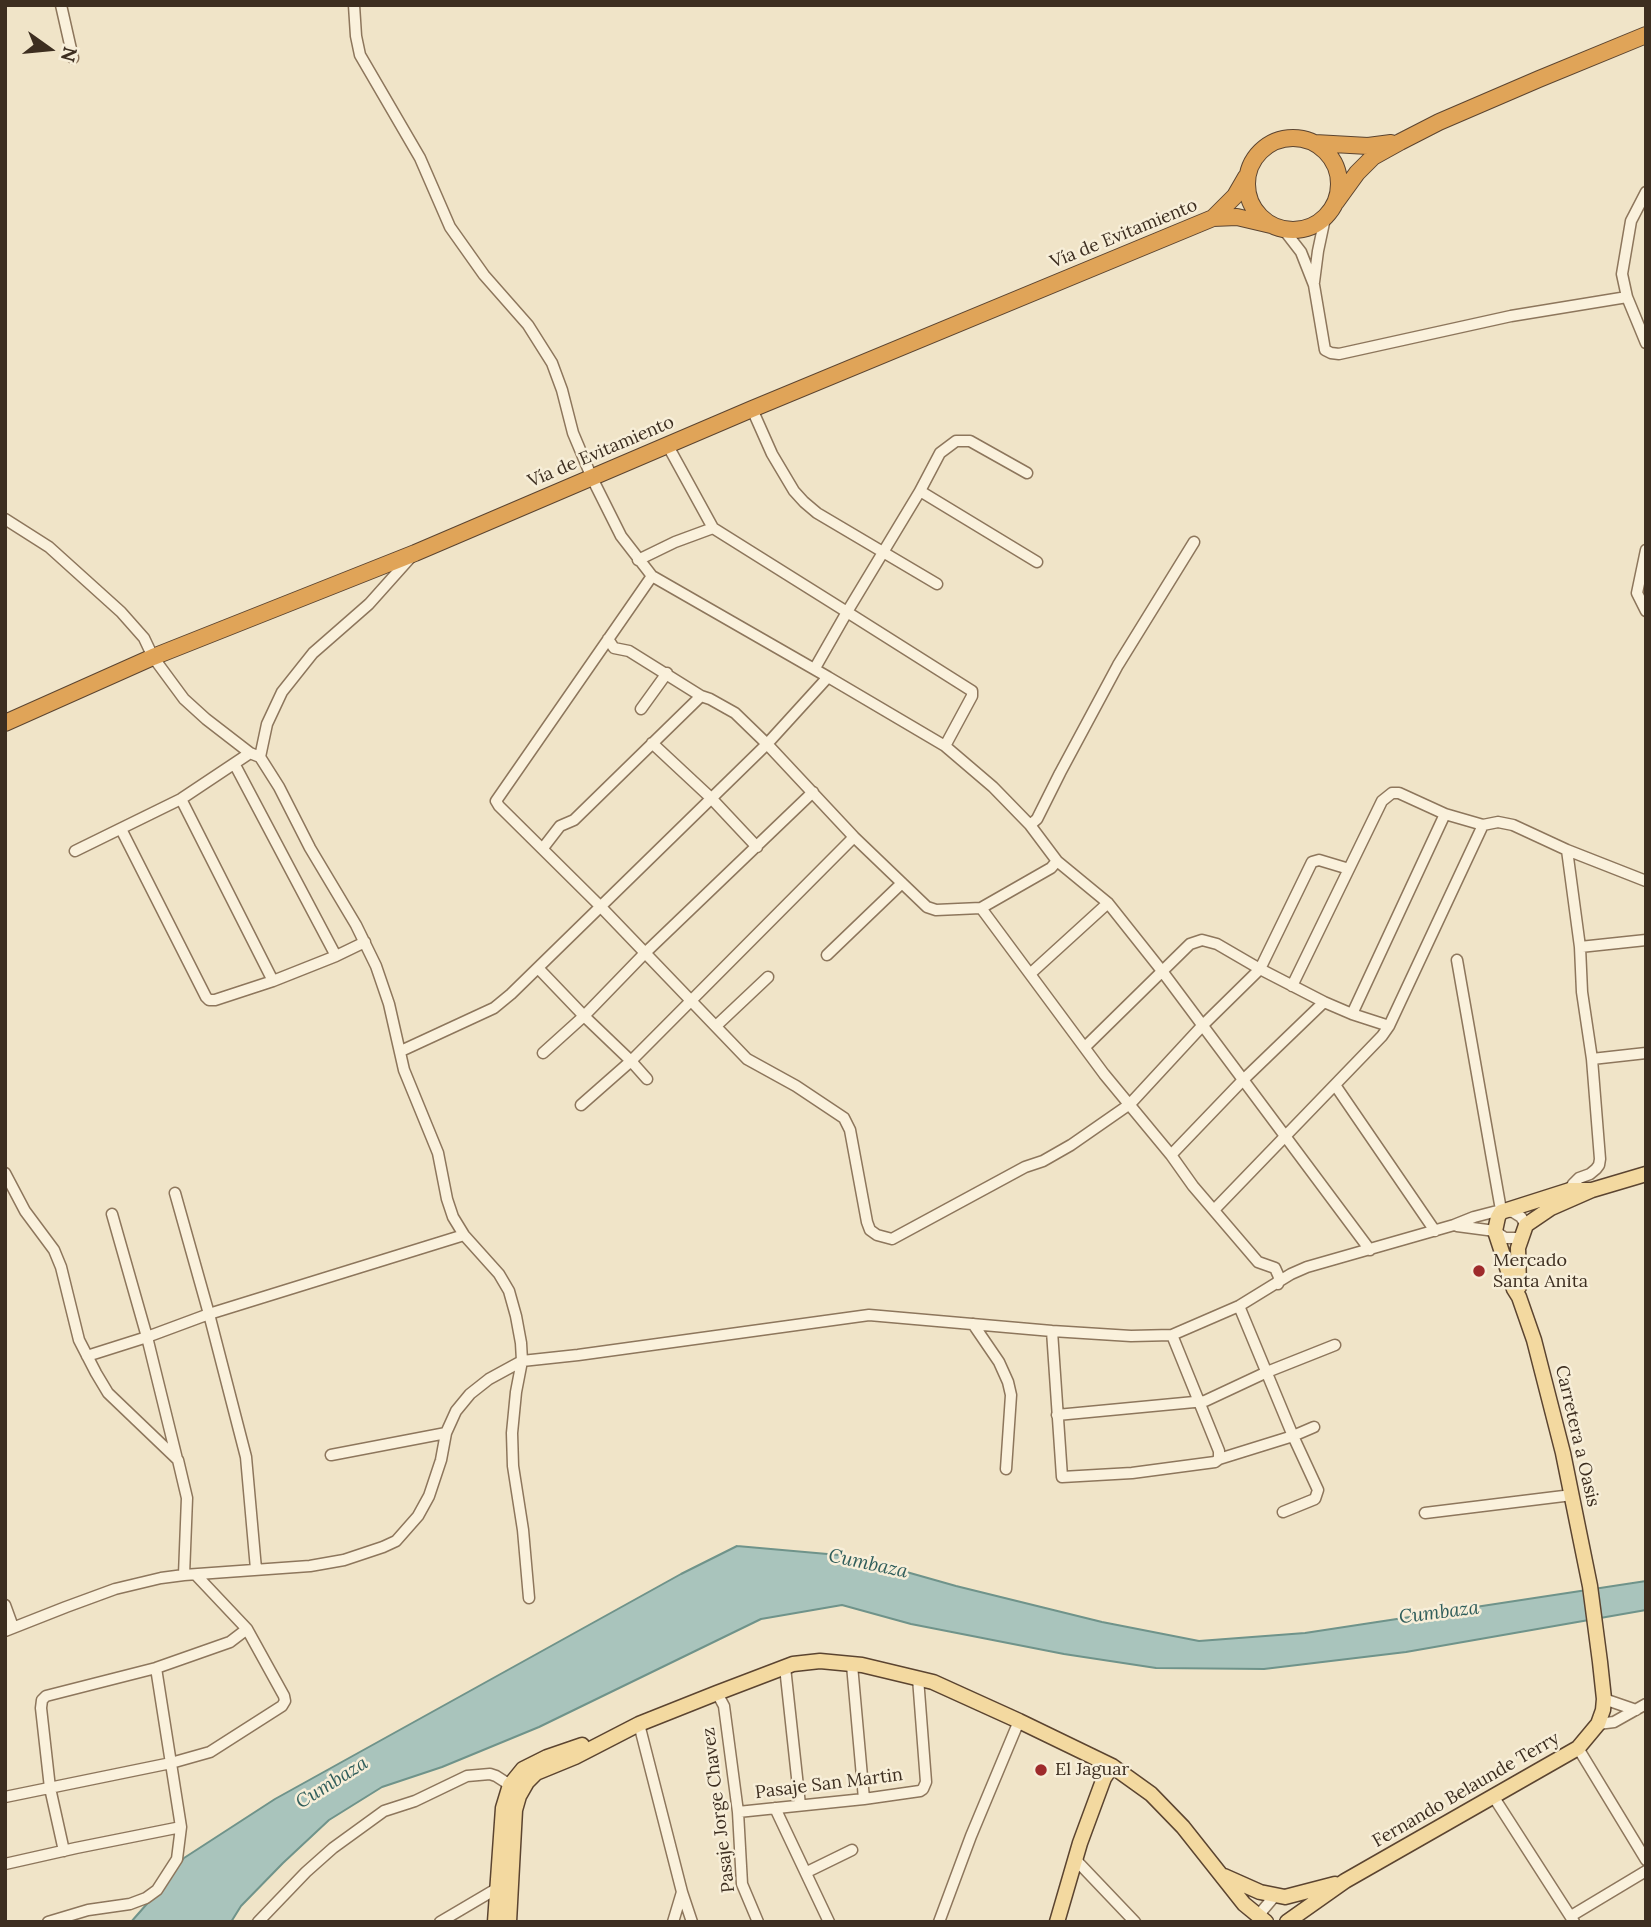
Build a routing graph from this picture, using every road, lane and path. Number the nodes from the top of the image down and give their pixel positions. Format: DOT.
graph roads {
  1 [pos="61,5"];
  2 [pos="354,5"];
  3 [pos="1646,35"];
  4 [pos="73,58"];
  5 [pos="1400,142"];
  6 [pos="1315,143"];
  7 [pos="1250,169"];
  8 [pos="1646,192"];
  9 [pos="1336,202"];
  10 [pos="1213,218"];
  11 [pos="1325,218"];
  12 [pos="1278,228"];
  13 [pos="1314,285"];
  14 [pos="1627,297"];
  15 [pos="1646,343"];
  16 [pos="752,409"];
  17 [pos="668,446"];
  18 [pos="1027,473"];
  19 [pos="592,478"];
  20 [pos="920,491"];
  21 [pos="5,519"];
  22 [pos="713,528"];
  23 [pos="1194,542"];
  24 [pos="1646,550"];
  25 [pos="883,552"];
  26 [pos="415,553"];
  27 [pos="638,560"];
  28 [pos="1037,562"];
  29 [pos="652,576"];
  30 [pos="937,584"];
  31 [pos="1646,611"];
  32 [pos="847,612"];
  33 [pos="608,639"];
  34 [pos="153,657"];
  35 [pos="815,668"];
  36 [pos="667,673"];
  37 [pos="828,677"];
  38 [pos="701,696"];
  39 [pos="640,709"];
  40 [pos="5,723"];
  41 [pos="652,743"];
  42 [pos="767,744"];
  43 [pos="945,746"];
  44 [pos="255,755"];
  45 [pos="234,765"];
  46 [pos="813,792"];
  47 [pos="711,798"];
  48 [pos="181,799"];
  49 [pos="1445,814"];
  50 [pos="1030,825"];
  51 [pos="1483,825"];
  52 [pos="121,829"];
  53 [pos="855,836"];
  54 [pos="757,846"];
  55 [pos="543,848"];
  56 [pos="1567,850"];
  57 [pos="75,851"];
  58 [pos="1057,861"];
  59 [pos="1349,869"];
  60 [pos="1646,881"];
  61 [pos="902,883"];
  62 [pos="1108,904"];
  63 [pos="600,906"];
  64 [pos="981,908"];
  65 [pos="1646,940"];
  66 [pos="365,942"];
  67 [pos="1580,947"];
  68 [pos="645,953"];
  69 [pos="827,955"];
  70 [pos="336,956"];
  71 [pos="1457,960"];
  72 [pos="538,968"];
  73 [pos="1260,969"];
  74 [pos="1162,971"];
  75 [pos="1030,974"];
  76 [pos="768,977"];
  77 [pos="273,981"];
  78 [pos="1292,986"];
  79 [pos="692,1001"];
  80 [pos="1324,1002"];
  81 [pos="1352,1014"];
  82 [pos="583,1016"];
  83 [pos="1203,1025"];
  84 [pos="716,1026"];
  85 [pos="1389,1026"];
  86 [pos="1085,1047"];
  87 [pos="401,1051"];
  88 [pos="1646,1052"];
  89 [pos="543,1053"];
  90 [pos="1592,1059"];
  91 [pos="631,1061"];
  92 [pos="647,1079"];
  93 [pos="1243,1080"];
  94 [pos="1335,1085"];
  95 [pos="1130,1104"];
  96 [pos="581,1105"];
  97 [pos="1285,1135"];
  98 [pos="1171,1155"];
  99 [pos="5,1173"];
  100 [pos="1646,1174"];
  101 [pos="1592,1190"];
  102 [pos="1570,1191"];
  103 [pos="175,1194"];
  104 [pos="1214,1210"];
  105 [pos="1504,1210"];
  106 [pos="112,1214"];
  107 [pos="1454,1225"];
  108 [pos="1435,1231"];
  109 [pos="1495,1231"];
  110 [pos="1523,1231"];
  111 [pos="464,1235"];
  112 [pos="1370,1250"];
  113 [pos="1278,1284"];
  114 [pos="1519,1297"];
  115 [pos="1239,1306"];
  116 [pos="209,1314"];
  117 [pos="973,1324"];
  118 [pos="1052,1331"];
  119 [pos="1172,1335"];
  120 [pos="147,1337"];
  121 [pos="1335,1345"];
  122 [pos="87,1356"];
  123 [pos="522,1361"];
  124 [pos="1267,1372"];
  125 [pos="1197,1400"];
  126 [pos="1057,1415"];
  127 [pos="1314,1427"];
  128 [pos="446,1433"];
  129 [pos="1293,1436"];
  130 [pos="331,1455"];
  131 [pos="1219,1459"];
  132 [pos="178,1460"];
  133 [pos="1006,1469"];
  134 [pos="1572,1494"];
  135 [pos="1283,1512"];
  136 [pos="1425,1513"];
  137 [pos="256,1569"];
  138 [pos="184,1574"];
  139 [pos="196,1574"];
  140 [pos="529,1598"];
  141 [pos="5,1605"];
  142 [pos="9,1629"];
  143 [pos="247,1629"];
  144 [pos="852,1665"];
  145 [pos="785,1667"];
  146 [pos="156,1668"];
  147 [pos="918,1678"];
  148 [pos="718,1693"];
  149 [pos="1604,1699"];
  150 [pos="1641,1707"];
  151 [pos="1020,1721"];
  152 [pos="639,1724"];
  153 [pos="1598,1724"];
  154 [pos="603,1743"];
  155 [pos="1578,1748"];
  156 [pos="171,1763"];
  157 [pos="1112,1766"];
  158 [pos="510,1785"];
  159 [pos="50,1788"];
  160 [pos="1493,1796"];
  161 [pos="5,1797"];
  162 [pos="864,1799"];
  163 [pos="800,1805"];
  164 [pos="775,1808"];
  165 [pos="738,1812"];
  166 [pos="181,1827"];
  167 [pos="852,1850"];
  168 [pos="64,1851"];
  169 [pos="1074,1858"];
  170 [pos="1646,1860"];
  171 [pos="5,1864"];
  172 [pos="1646,1871"];
  173 [pos="807,1872"];
  174 [pos="1223,1875"];
  175 [pos="1345,1881"];
  176 [pos="503,1888"];
  177 [pos="682,1892"];
  178 [pos="1281,1897"];
  179 [pos="689,1909"];
  180 [pos="1572,1919"];
  181 [pos="1262,1920"];
  182 [pos="1290,1921"];
  183 [pos="48,1922"];
  184 [pos="258,1922"];
  185 [pos="440,1922"];
  186 [pos="495,1922"];
  187 [pos="509,1922"];
  188 [pos="673,1922"];
  189 [pos="692,1922"];
  190 [pos="758,1922"];
  191 [pos="829,1922"];
  192 [pos="939,1922"];
  193 [pos="1057,1922"];
  194 [pos="1135,1922"];
  1 -- 4 [label="street"];
  2 -- 19 [label="street"];
  3 -- 5 [label="highway"];
  5 -- 6 [label="highway"];
  5 -- 9 [label="highway"];
  6 -- 7 [label="highway"];
  6 -- 9 [label="highway"];
  7 -- 10 [label="highway, Vía de Evitamiento"];
  7 -- 12 [label="highway"];
  8 -- 14 [label="street"];
  9 -- 11 [label="highway"];
  10 -- 12 [label="highway, Vía de Evitamiento"];
  10 -- 16 [label="highway, Vía de Evitamiento"];
  11 -- 12 [label="highway"];
  11 -- 13 [label="street"];
  12 -- 13 [label="street"];
  13 -- 14 [label="street"];
  14 -- 15 [label="street"];
  16 -- 17 [label="highway, Vía de Evitamiento"];
  16 -- 25 [label="street"];
  17 -- 19 [label="highway, Vía de Evitamiento"];
  17 -- 22 [label="street"];
  18 -- 20 [label="street"];
  19 -- 26 [label="highway, Vía de Evitamiento"];
  19 -- 27 [label="street"];
  20 -- 25 [label="street"];
  20 -- 28 [label="street"];
  21 -- 34 [label="street"];
  22 -- 27 [label="street"];
  22 -- 32 [label="street"];
  23 -- 50 [label="street"];
  24 -- 31 [label="street"];
  25 -- 30 [label="street"];
  25 -- 32 [label="street"];
  26 -- 34 [label="highway, Vía de Evitamiento"];
  26 -- 44 [label="street"];
  27 -- 29 [label="street"];
  29 -- 33 [label="street"];
  29 -- 35 [label="street"];
  32 -- 35 [label="street"];
  32 -- 43 [label="street"];
  33 -- 36 [label="street"];
  33 -- 55 [label="street"];
  34 -- 40 [label="highway, Vía de Evitamiento"];
  34 -- 44 [label="street"];
  35 -- 37 [label="street"];
  36 -- 38 [label="street"];
  36 -- 39 [label="street"];
  37 -- 42 [label="street"];
  37 -- 43 [label="street"];
  38 -- 41 [label="street"];
  38 -- 42 [label="street"];
  41 -- 47 [label="street"];
  41 -- 55 [label="street"];
  42 -- 46 [label="street"];
  42 -- 47 [label="street"];
  43 -- 50 [label="street"];
  44 -- 45 [label="street"];
  44 -- 66 [label="street"];
  45 -- 48 [label="street"];
  45 -- 70 [label="street"];
  46 -- 53 [label="street"];
  46 -- 54 [label="street"];
  47 -- 54 [label="street"];
  47 -- 63 [label="street"];
  48 -- 52 [label="street"];
  48 -- 77 [label="street"];
  49 -- 51 [label="street"];
  49 -- 59 [label="street"];
  49 -- 81 [label="street"];
  50 -- 58 [label="street"];
  51 -- 56 [label="street"];
  51 -- 85 [label="street"];
  52 -- 57 [label="street"];
  52 -- 77 [label="street"];
  53 -- 61 [label="street"];
  53 -- 79 [label="street"];
  54 -- 68 [label="street"];
  55 -- 63 [label="street"];
  56 -- 60 [label="street"];
  56 -- 67 [label="street"];
  58 -- 62 [label="street"];
  58 -- 64 [label="street"];
  59 -- 73 [label="street"];
  59 -- 78 [label="street"];
  61 -- 64 [label="street"];
  61 -- 69 [label="street"];
  62 -- 74 [label="street"];
  62 -- 75 [label="street"];
  63 -- 68 [label="street"];
  63 -- 72 [label="street"];
  64 -- 75 [label="street"];
  65 -- 67 [label="street"];
  66 -- 70 [label="street"];
  66 -- 87 [label="street"];
  67 -- 90 [label="street"];
  68 -- 79 [label="street"];
  68 -- 82 [label="street"];
  70 -- 77 [label="street"];
  71 -- 105 [label="street"];
  72 -- 82 [label="street"];
  72 -- 87 [label="street"];
  73 -- 74 [label="street"];
  73 -- 78 [label="street"];
  73 -- 83 [label="street"];
  74 -- 83 [label="street"];
  74 -- 86 [label="street"];
  75 -- 86 [label="street"];
  76 -- 84 [label="street"];
  78 -- 80 [label="street"];
  79 -- 84 [label="street"];
  79 -- 91 [label="street"];
  80 -- 81 [label="street"];
  80 -- 93 [label="street"];
  81 -- 85 [label="street"];
  82 -- 89 [label="street"];
  82 -- 91 [label="street"];
  83 -- 93 [label="street"];
  83 -- 95 [label="street"];
  84 -- 95 [label="street"];
  85 -- 94 [label="street"];
  86 -- 95 [label="street"];
  87 -- 111 [label="street"];
  88 -- 90 [label="street"];
  90 -- 102 [label="street"];
  91 -- 92 [label="street"];
  91 -- 96 [label="street"];
  93 -- 97 [label="street"];
  93 -- 98 [label="street"];
  94 -- 97 [label="street"];
  94 -- 108 [label="street"];
  95 -- 98 [label="street"];
  97 -- 104 [label="street"];
  97 -- 112 [label="street"];
  98 -- 104 [label="street"];
  99 -- 122 [label="street"];
  100 -- 101 [label="main road"];
  101 -- 102 [label="main road"];
  101 -- 110 [label="main road"];
  102 -- 105 [label="main road"];
  103 -- 116 [label="street"];
  104 -- 113 [label="street"];
  105 -- 107 [label="street"];
  105 -- 109 [label="main road"];
  105 -- 110 [label="street"];
  106 -- 120 [label="street"];
  107 -- 108 [label="street"];
  107 -- 109 [label="street"];
  108 -- 112 [label="street"];
  109 -- 110 [label="street"];
  109 -- 114 [label="main road, Carretera a Oasis"];
  110 -- 114 [label="main road, Carretera a Oasis"];
  111 -- 116 [label="street"];
  111 -- 123 [label="street"];
  112 -- 113 [label="street"];
  113 -- 115 [label="street"];
  114 -- 134 [label="main road, Carretera a Oasis"];
  115 -- 119 [label="street"];
  115 -- 124 [label="street"];
  116 -- 120 [label="street"];
  116 -- 137 [label="street"];
  117 -- 118 [label="street"];
  117 -- 123 [label="street"];
  117 -- 133 [label="street"];
  118 -- 119 [label="street"];
  118 -- 126 [label="street"];
  119 -- 125 [label="street"];
  120 -- 122 [label="street"];
  120 -- 132 [label="street"];
  121 -- 124 [label="street"];
  122 -- 132 [label="street"];
  123 -- 128 [label="street"];
  123 -- 140 [label="street"];
  124 -- 125 [label="street"];
  124 -- 129 [label="street"];
  125 -- 126 [label="street"];
  125 -- 131 [label="street"];
  126 -- 131 [label="street"];
  127 -- 129 [label="street"];
  128 -- 130 [label="street"];
  128 -- 137 [label="street"];
  129 -- 131 [label="street"];
  129 -- 135 [label="street"];
  132 -- 138 [label="street"];
  134 -- 136 [label="street"];
  134 -- 149 [label="main road, Carretera a Oasis"];
  137 -- 139 [label="street"];
  138 -- 139 [label="street"];
  138 -- 142 [label="street"];
  139 -- 143 [label="street"];
  141 -- 142 [label="street"];
  143 -- 146 [label="street"];
  143 -- 156 [label="street"];
  144 -- 145 [label="main road"];
  144 -- 147 [label="main road"];
  144 -- 162 [label="street"];
  145 -- 148 [label="main road"];
  145 -- 163 [label="street"];
  146 -- 156 [label="street"];
  146 -- 159 [label="street"];
  147 -- 151 [label="main road"];
  147 -- 162 [label="street, Pasaje San Martin"];
  148 -- 152 [label="main road"];
  148 -- 165 [label="street, Pasaje Jorge Chavez"];
  149 -- 150 [label="street"];
  149 -- 153 [label="main road, Carretera a Oasis"];
  150 -- 153 [label="street"];
  151 -- 157 [label="main road"];
  151 -- 192 [label="street"];
  152 -- 154 [label="main road"];
  152 -- 177 [label="street"];
  153 -- 155 [label="main road, Fernando Belaunde Terry"];
  154 -- 158 [label="main road"];
  154 -- 176 [label="main road"];
  155 -- 160 [label="main road, Fernando Belaunde Terry"];
  155 -- 170 [label="street"];
  156 -- 159 [label="street"];
  156 -- 166 [label="street"];
  157 -- 169 [label="main road"];
  157 -- 174 [label="main road"];
  158 -- 176 [label="main road"];
  158 -- 184 [label="street"];
  159 -- 161 [label="street"];
  159 -- 168 [label="street"];
  160 -- 175 [label="main road, Fernando Belaunde Terry"];
  160 -- 180 [label="street"];
  162 -- 163 [label="street, Pasaje San Martin"];
  163 -- 164 [label="street, Pasaje San Martin"];
  164 -- 165 [label="street, Pasaje San Martin"];
  164 -- 173 [label="street"];
  165 -- 190 [label="street, Pasaje Jorge Chavez"];
  166 -- 168 [label="street"];
  166 -- 183 [label="street"];
  167 -- 173 [label="street"];
  168 -- 171 [label="street"];
  169 -- 193 [label="main road"];
  169 -- 194 [label="street"];
  172 -- 180 [label="street"];
  173 -- 191 [label="street"];
  174 -- 178 [label="main road"];
  174 -- 181 [label="main road"];
  175 -- 178 [label="main road, Fernando Belaunde Terry"];
  175 -- 182 [label="main road, Fernando Belaunde Terry"];
  176 -- 185 [label="street"];
  176 -- 186 [label="main road"];
  176 -- 187 [label="main road"];
  177 -- 179 [label="street"];
  177 -- 188 [label="street"];
  178 -- 181 [label="street"];
  178 -- 182 [label="street"];
  179 -- 188 [label="street"];
  179 -- 189 [label="street"];
}
